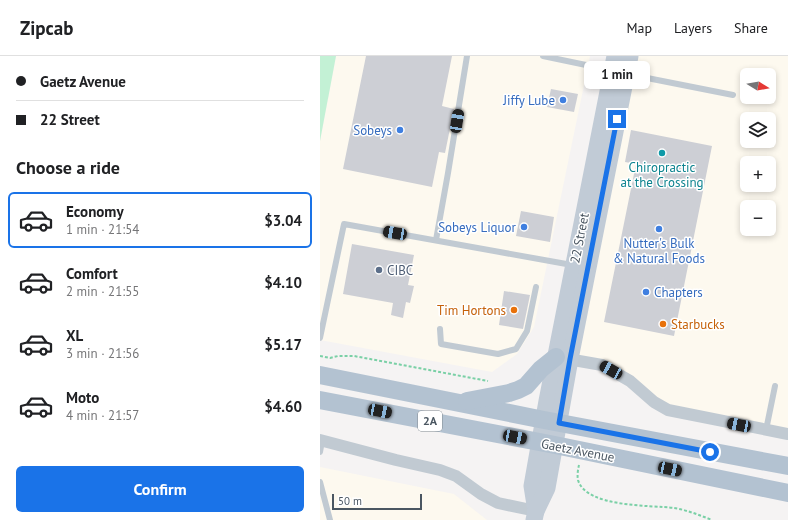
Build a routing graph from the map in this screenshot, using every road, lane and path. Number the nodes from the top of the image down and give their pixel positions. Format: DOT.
graph roads {
  1 [pos="467,56"];
  2 [pos="543,56"];
  3 [pos="630,56"];
  4 [pos="618,67"];
  5 [pos="733,95"];
  6 [pos="436,240"];
  7 [pos="574,265"];
  8 [pos="536,288"];
  9 [pos="440,329"];
  10 [pos="320,338"];
  11 [pos="320,356"];
  12 [pos="563,358"];
  13 [pos="320,375"];
  14 [pos="490,382"];
  15 [pos="775,386"];
  16 [pos="320,400"];
  17 [pos="458,402"];
  18 [pos="552,422"];
  19 [pos="766,430"];
  20 [pos="788,434"];
  21 [pos="547,443"];
  22 [pos="321,444"];
  23 [pos="580,462"];
  24 [pos="788,466"];
  25 [pos="320,482"];
  26 [pos="788,493"];
  27 [pos="535,515"];
  28 [pos="330,520"];
  29 [pos="712,520"];
  1 -- 6 [label="lane"];
  2 -- 4 [label="lane"];
  3 -- 4 [label="street, 22 Street"];
  4 -- 5 [label="lane"];
  4 -- 7 [label="street, 22 Street"];
  4 -- 12 [label="street, 22 Street"];
  6 -- 7 [label="lane"];
  6 -- 10 [label="lane"];
  7 -- 12 [label="street, 22 Street"];
  8 -- 9 [label="lane"];
  11 -- 14 [label="path"];
  12 -- 17 [label="main road"];
  12 -- 18 [label="street, 22 Street"];
  12 -- 19 [label="street"];
  13 -- 17 [label="main road, Gaetz Avenue / 2A"];
  15 -- 19 [label="lane"];
  16 -- 21 [label="main road, Gaetz Avenue / 2A"];
  17 -- 18 [label="main road, Gaetz Avenue / 2A"];
  18 -- 21 [label="street, 22 Street"];
  18 -- 24 [label="main road, Gaetz Avenue / 2A"];
  19 -- 20 [label="street"];
  21 -- 26 [label="main road, Gaetz Avenue / 2A"];
  21 -- 27 [label="street, 22 Street"];
  22 -- 27 [label="street"];
  23 -- 29 [label="path"];
  25 -- 28 [label="lane"];
}
